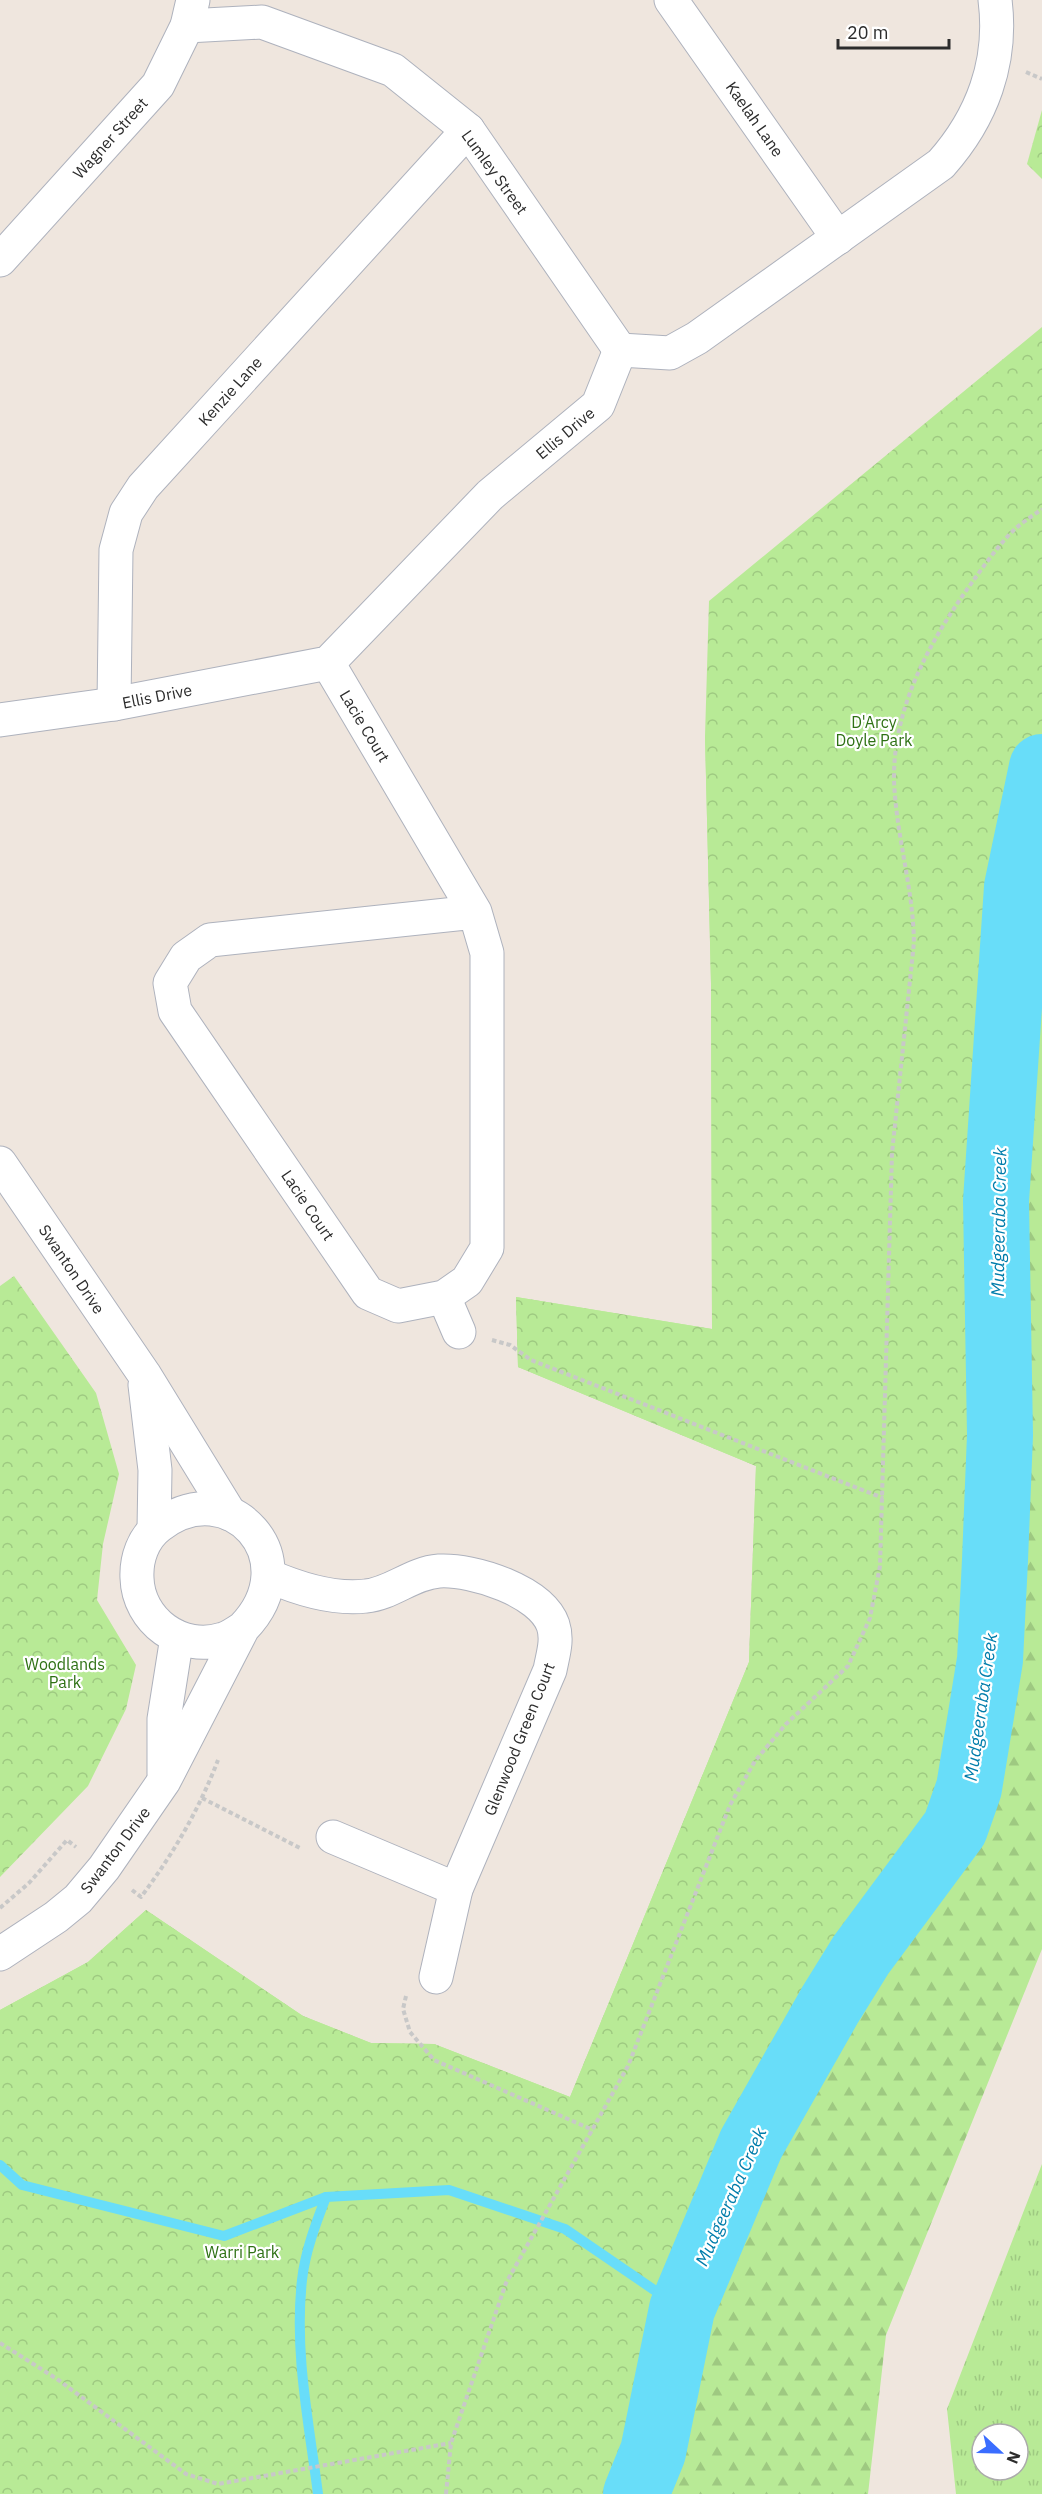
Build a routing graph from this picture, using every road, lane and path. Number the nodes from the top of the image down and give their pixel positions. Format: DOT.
graph roads {
  1 [pos="671,0"];
  2 [pos="995,0"];
  3 [pos="190,13"];
  4 [pos="468,130"];
  5 [pos="838,238"];
  6 [pos="0,260"];
  7 [pos="620,350"];
  8 [pos="1042,509"];
  9 [pos="328,663"];
  10 [pos="114,704"];
  11 [pos="0,720"];
  12 [pos="475,912"];
  13 [pos="0,1163"];
  14 [pos="444,1298"];
  15 [pos="459,1332"];
  16 [pos="144,1374"];
  17 [pos="883,1498"];
  18 [pos="230,1514"];
  19 [pos="154,1529"];
  20 [pos="269,1576"];
  21 [pos="243,1629"];
  22 [pos="177,1637"];
  23 [pos="164,1781"];
  24 [pos="333,1837"];
  25 [pos="456,1889"];
  26 [pos="0,1954"];
  27 [pos="436,1977"];
  28 [pos="593,2130"];
  29 [pos="0,2343"];
  30 [pos="451,2443"];
  31 [pos="446,2494"];
  1 -- 5 [label="street, Kaelah Lane"];
  2 -- 5 [label="street"];
  3 -- 4 [label="street, Lumley Street"];
  3 -- 6 [label="street, Wagner Street"];
  4 -- 7 [label="street, Lumley Street"];
  4 -- 10 [label="street, Kenzie Lane"];
  5 -- 7 [label="street"];
  7 -- 9 [label="street, Ellis Drive"];
  8 -- 17 [label="path"];
  9 -- 10 [label="street, Ellis Drive"];
  9 -- 12 [label="street, Lacie Court"];
  10 -- 11 [label="street, Ellis Drive"];
  12 -- 14 [label="street, Lacie Court"];
  12 -- 14 [label="street, Lacie Court"];
  13 -- 16 [label="street, Swanton Drive"];
  14 -- 15 [label="street"];
  15 -- 17 [label="path"];
  16 -- 18 [label="street, Swanton Drive"];
  16 -- 19 [label="street, Swanton Drive"];
  17 -- 28 [label="path"];
  18 -- 19 [label="street"];
  18 -- 20 [label="street, Swanton Drive"];
  19 -- 22 [label="street, Swanton Drive"];
  20 -- 21 [label="street, Swanton Drive"];
  20 -- 25 [label="street, Glenwood Green Court"];
  21 -- 22 [label="street, Swanton Drive"];
  21 -- 23 [label="street, Swanton Drive"];
  22 -- 23 [label="street"];
  23 -- 26 [label="street, Swanton Drive"];
  24 -- 25 [label="street"];
  25 -- 27 [label="street, Glenwood Green Court"];
  27 -- 28 [label="path"];
  28 -- 30 [label="path"];
  29 -- 30 [label="path"];
  30 -- 31 [label="path"];
}
